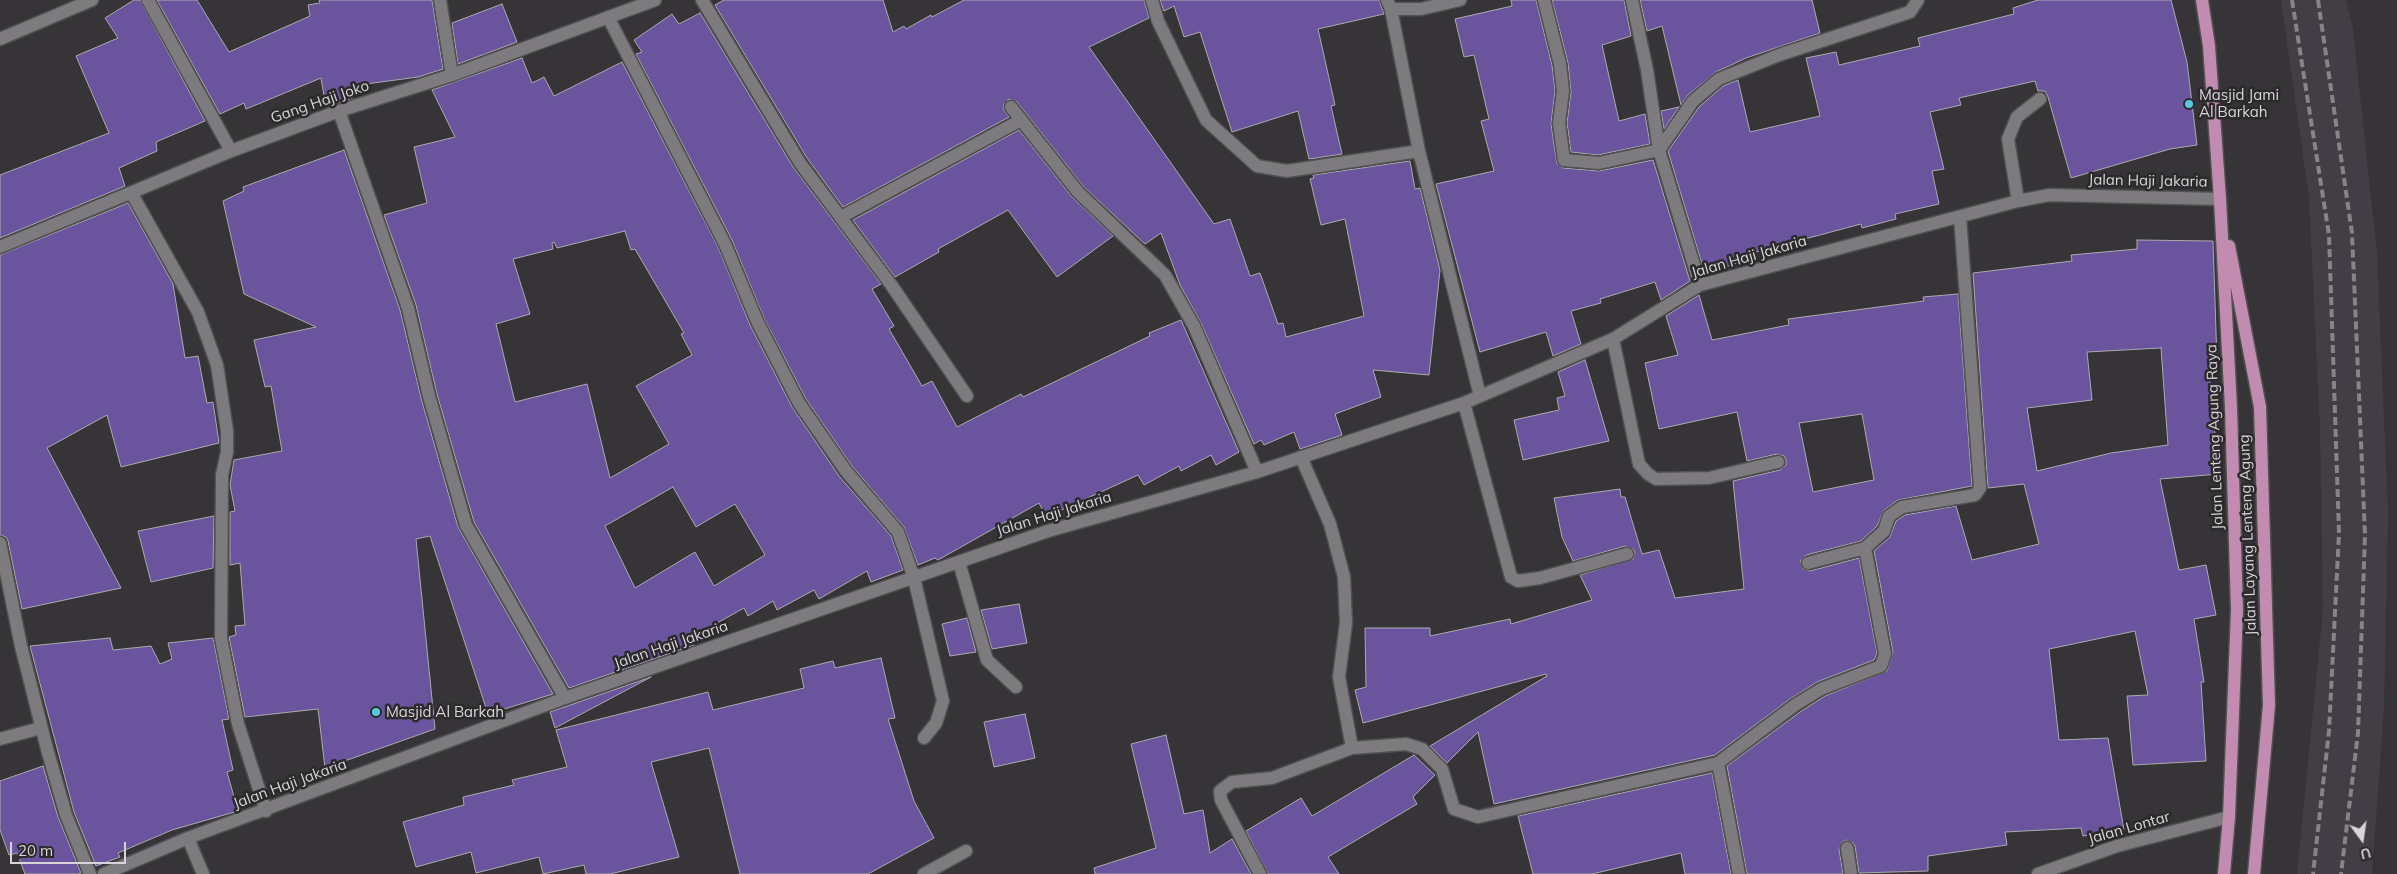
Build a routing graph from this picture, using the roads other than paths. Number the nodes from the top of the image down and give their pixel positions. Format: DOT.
graph roads {
  1 [pos="92,0"];
  2 [pos="148,0"];
  3 [pos="440,0"];
  4 [pos="655,0"];
  5 [pos="702,0"];
  6 [pos="1152,0"];
  7 [pos="1460,0"];
  8 [pos="1544,0"];
  9 [pos="1632,0"];
  10 [pos="1918,0"];
  11 [pos="2202,0"];
  12 [pos="1389,4"];
  13 [pos="608,17"];
  14 [pos="0,39"];
  15 [pos="452,75"];
  16 [pos="2040,99"];
  17 [pos="1011,107"];
  18 [pos="339,111"];
  19 [pos="1021,120"];
  20 [pos="1659,150"];
  21 [pos="231,151"];
  22 [pos="1419,151"];
  23 [pos="132,194"];
  24 [pos="2220,199"];
  25 [pos="2018,201"];
  26 [pos="841,217"];
  27 [pos="1960,217"];
  28 [pos="0,247"];
  29 [pos="1700,285"];
  30 [pos="1612,339"];
  31 [pos="967,396"];
  32 [pos="1480,396"];
  33 [pos="1464,403"];
  34 [pos="1301,457"];
  35 [pos="1778,462"];
  36 [pos="1257,472"];
  37 [pos="0,543"];
  38 [pos="1865,548"];
  39 [pos="1627,554"];
  40 [pos="958,562"];
  41 [pos="1808,563"];
  42 [pos="914,578"];
  43 [pos="1016,687"];
  44 [pos="565,698"];
  45 [pos="41,728"];
  46 [pos="0,738"];
  47 [pos="924,738"];
  48 [pos="1352,748"];
  49 [pos="1718,763"];
  50 [pos="266,811"];
  51 [pos="2230,817"];
  52 [pos="188,838"];
  53 [pos="1847,848"];
  54 [pos="966,851"];
  55 [pos="90,874"];
  56 [pos="104,874"];
  57 [pos="203,874"];
  58 [pos="924,874"];
  59 [pos="1260,874"];
  60 [pos="1739,874"];
  61 [pos="1851,874"];
  62 [pos="2038,874"];
  63 [pos="2224,874"];
  64 [pos="2254,874"];
  1 -- 14 [label="street"];
  2 -- 21 [label="street"];
  3 -- 15 [label="street"];
  4 -- 13 [label="street, Gang Haji Joko"];
  5 -- 26 [label="street"];
  6 -- 22 [label="street"];
  7 -- 12 [label="street"];
  8 -- 20 [label="street"];
  9 -- 20 [label="street"];
  10 -- 20 [label="street"];
  11 -- 24 [label="main road, Jalan Lenteng Agung Raya"];
  12 -- 22 [label="street"];
  13 -- 15 [label="street, Gang Haji Joko"];
  13 -- 42 [label="street"];
  15 -- 18 [label="street, Gang Haji Joko"];
  16 -- 25 [label="street"];
  17 -- 19 [label="street"];
  18 -- 21 [label="street, Gang Haji Joko"];
  18 -- 44 [label="street"];
  19 -- 26 [label="street"];
  19 -- 36 [label="street"];
  20 -- 29 [label="street"];
  21 -- 23 [label="street, Gang Haji Joko"];
  22 -- 32 [label="street"];
  23 -- 28 [label="street, Gang Haji Joko"];
  23 -- 50 [label="street"];
  24 -- 25 [label="street, Jalan Haji Jakaria"];
  24 -- 51 [label="main road, Jalan Lenteng Agung Raya"];
  24 -- 64 [label="main road, Jalan Layang Lenteng Agung"];
  25 -- 27 [label="street, Jalan Haji Jakaria"];
  26 -- 31 [label="street"];
  27 -- 29 [label="street, Jalan Haji Jakaria"];
  27 -- 38 [label="street"];
  29 -- 30 [label="street, Jalan Haji Jakaria"];
  30 -- 32 [label="street, Jalan Haji Jakaria"];
  30 -- 35 [label="street"];
  32 -- 33 [label="street, Jalan Haji Jakaria"];
  33 -- 34 [label="street, Jalan Haji Jakaria"];
  33 -- 39 [label="street"];
  34 -- 36 [label="street, Jalan Haji Jakaria"];
  34 -- 48 [label="street"];
  36 -- 40 [label="street, Jalan Haji Jakaria"];
  37 -- 45 [label="street"];
  38 -- 41 [label="street"];
  38 -- 49 [label="street"];
  40 -- 42 [label="street, Jalan Haji Jakaria"];
  40 -- 43 [label="street"];
  42 -- 44 [label="street, Jalan Haji Jakaria"];
  42 -- 47 [label="street"];
  44 -- 50 [label="street, Jalan Haji Jakaria"];
  45 -- 46 [label="street"];
  45 -- 55 [label="street"];
  48 -- 49 [label="street"];
  48 -- 59 [label="street"];
  49 -- 60 [label="street"];
  50 -- 52 [label="street, Jalan Haji Jakaria"];
  51 -- 62 [label="street, Jalan Lontar"];
  51 -- 63 [label="main road, Jalan Lenteng Agung Raya"];
  52 -- 56 [label="street, Jalan Haji Jakaria"];
  52 -- 57 [label="street"];
  53 -- 61 [label="street"];
  54 -- 58 [label="street"];
}
